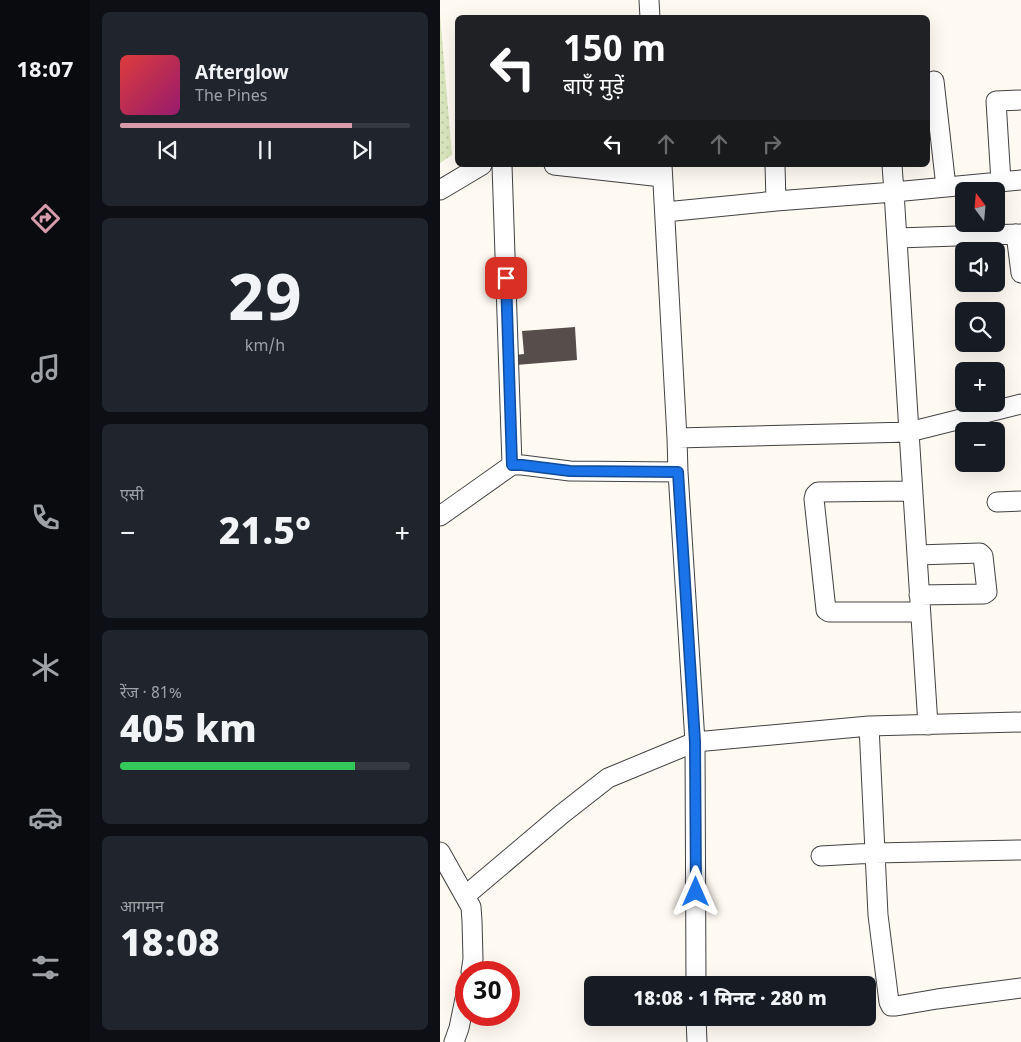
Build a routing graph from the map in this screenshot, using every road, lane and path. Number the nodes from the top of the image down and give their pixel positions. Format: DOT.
graph roads {
  1 [pos="649,0"];
  2 [pos="650,15"];
  3 [pos="934,81"];
  4 [pos="1021,100"];
  5 [pos="479,167"];
  6 [pos="502,167"];
  7 [pos="590,167"];
  8 [pos="775,167"];
  9 [pos="892,167"];
  10 [pos="662,171"];
  11 [pos="1021,180"];
  12 [pos="1001,182"];
  13 [pos="955,186"];
  14 [pos="946,187"];
  15 [pos="440,190"];
  16 [pos="894,192"];
  17 [pos="776,201"];
  18 [pos="664,212"];
  19 [pos="1019,234"];
  20 [pos="897,238"];
  21 [pos="1021,273"];
  22 [pos="1021,404"];
  23 [pos="909,432"];
  24 [pos="677,438"];
  25 [pos="512,465"];
  26 [pos="678,472"];
  27 [pos="913,491"];
  28 [pos="1021,501"];
  29 [pos="996,502"];
  30 [pos="440,516"];
  31 [pos="917,555"];
  32 [pos="920,603"];
  33 [pos="1021,722"];
  34 [pos="928,724"];
  35 [pos="869,726"];
  36 [pos="695,742"];
  37 [pos="1021,850"];
  38 [pos="440,852"];
  39 [pos="875,853"];
  40 [pos="821,856"];
  41 [pos="465,896"];
  42 [pos="473,961"];
  43 [pos="696,976"];
  44 [pos="1021,988"];
  45 [pos="459,1026"];
  46 [pos="696,1026"];
  47 [pos="454,1042"];
  48 [pos="697,1042"];
  1 -- 2 [label="street"];
  3 -- 14 [label="street"];
  4 -- 12 [label="street"];
  5 -- 15 [label="street"];
  6 -- 25 [label="street"];
  7 -- 10 [label="street"];
  8 -- 17 [label="street"];
  9 -- 16 [label="street"];
  10 -- 18 [label="street"];
  11 -- 12 [label="street"];
  13 -- 14 [label="street"];
  14 -- 16 [label="street"];
  16 -- 17 [label="street"];
  16 -- 20 [label="street"];
  17 -- 18 [label="street"];
  18 -- 24 [label="street"];
  19 -- 20 [label="street"];
  19 -- 21 [label="street"];
  20 -- 23 [label="street"];
  22 -- 23 [label="street"];
  23 -- 24 [label="street"];
  23 -- 27 [label="street"];
  24 -- 26 [label="street"];
  25 -- 26 [label="street"];
  25 -- 30 [label="street"];
  26 -- 36 [label="street"];
  27 -- 31 [label="street"];
  27 -- 32 [label="street"];
  28 -- 29 [label="street"];
  31 -- 32 [label="street"];
  31 -- 32 [label="street"];
  32 -- 34 [label="street"];
  33 -- 34 [label="street"];
  34 -- 35 [label="street"];
  35 -- 36 [label="street"];
  35 -- 39 [label="street"];
  36 -- 41 [label="street"];
  36 -- 43 [label="street"];
  37 -- 39 [label="street"];
  38 -- 41 [label="street"];
  39 -- 40 [label="street"];
  39 -- 44 [label="street"];
  41 -- 42 [label="street"];
  45 -- 47 [label="street"];
  46 -- 48 [label="street"];
}
